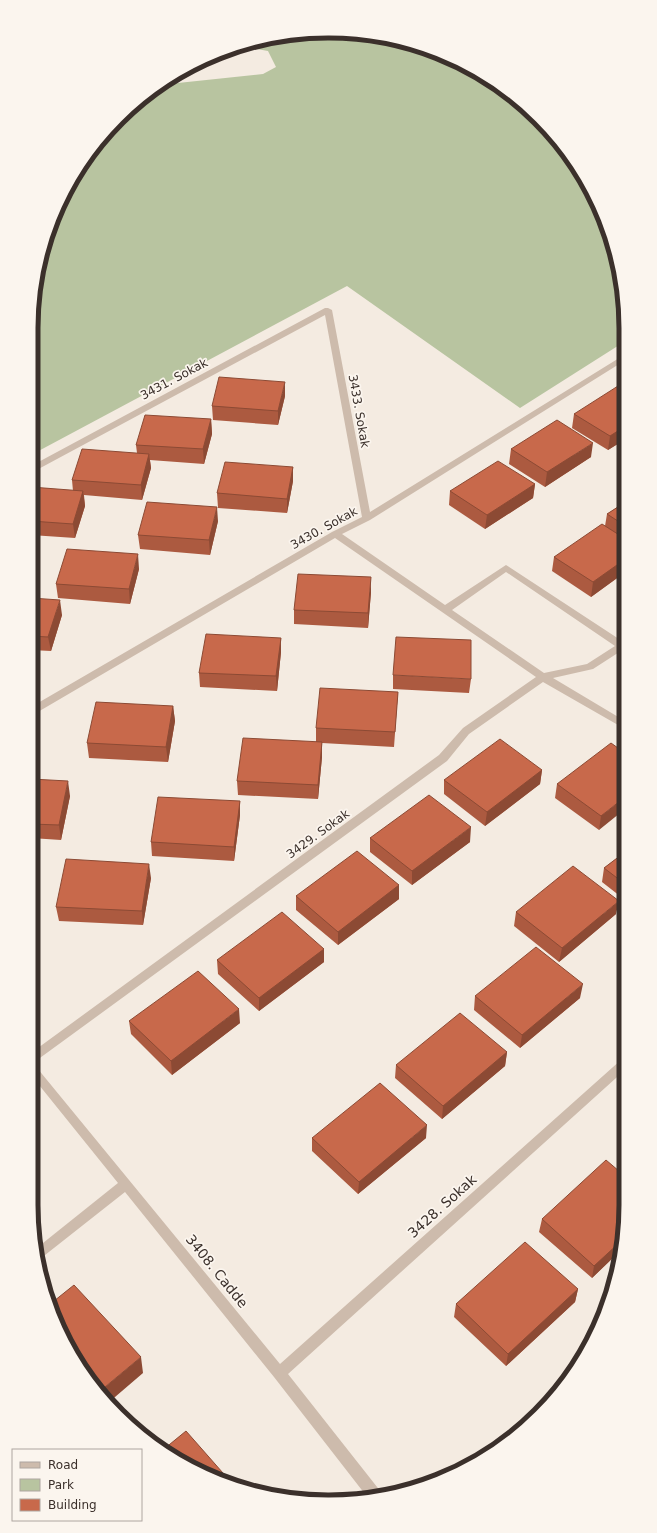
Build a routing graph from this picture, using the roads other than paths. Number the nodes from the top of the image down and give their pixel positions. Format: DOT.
graph roads {
  1 [pos="328,310"];
  2 [pos="619,360"];
  3 [pos="38,466"];
  4 [pos="366,518"];
  5 [pos="335,534"];
  6 [pos="445,610"];
  7 [pos="619,642"];
  8 [pos="619,648"];
  9 [pos="543,677"];
  10 [pos="38,708"];
  11 [pos="619,722"];
  12 [pos="38,1054"];
  13 [pos="619,1068"];
  14 [pos="38,1076"];
  15 [pos="126,1184"];
  16 [pos="42,1252"];
  17 [pos="279,1372"];
  18 [pos="372,1492"];
  1 -- 3 [label="street, 3431. Sokak"];
  1 -- 4 [label="street, 3433. Sokak"];
  2 -- 4 [label="street, 3430. Sokak"];
  4 -- 5 [label="street, 3430. Sokak"];
  5 -- 6 [label="street"];
  5 -- 10 [label="street, 3430. Sokak"];
  6 -- 7 [label="street"];
  6 -- 9 [label="street"];
  8 -- 9 [label="street, 3429. Sokak"];
  9 -- 11 [label="street"];
  9 -- 12 [label="street, 3429. Sokak"];
  13 -- 17 [label="street, 3428. Sokak"];
  14 -- 15 [label="street, 3408. Cadde"];
  15 -- 16 [label="street"];
  15 -- 17 [label="street, 3408. Cadde"];
  17 -- 18 [label="street, 3408. Cadde"];
}
